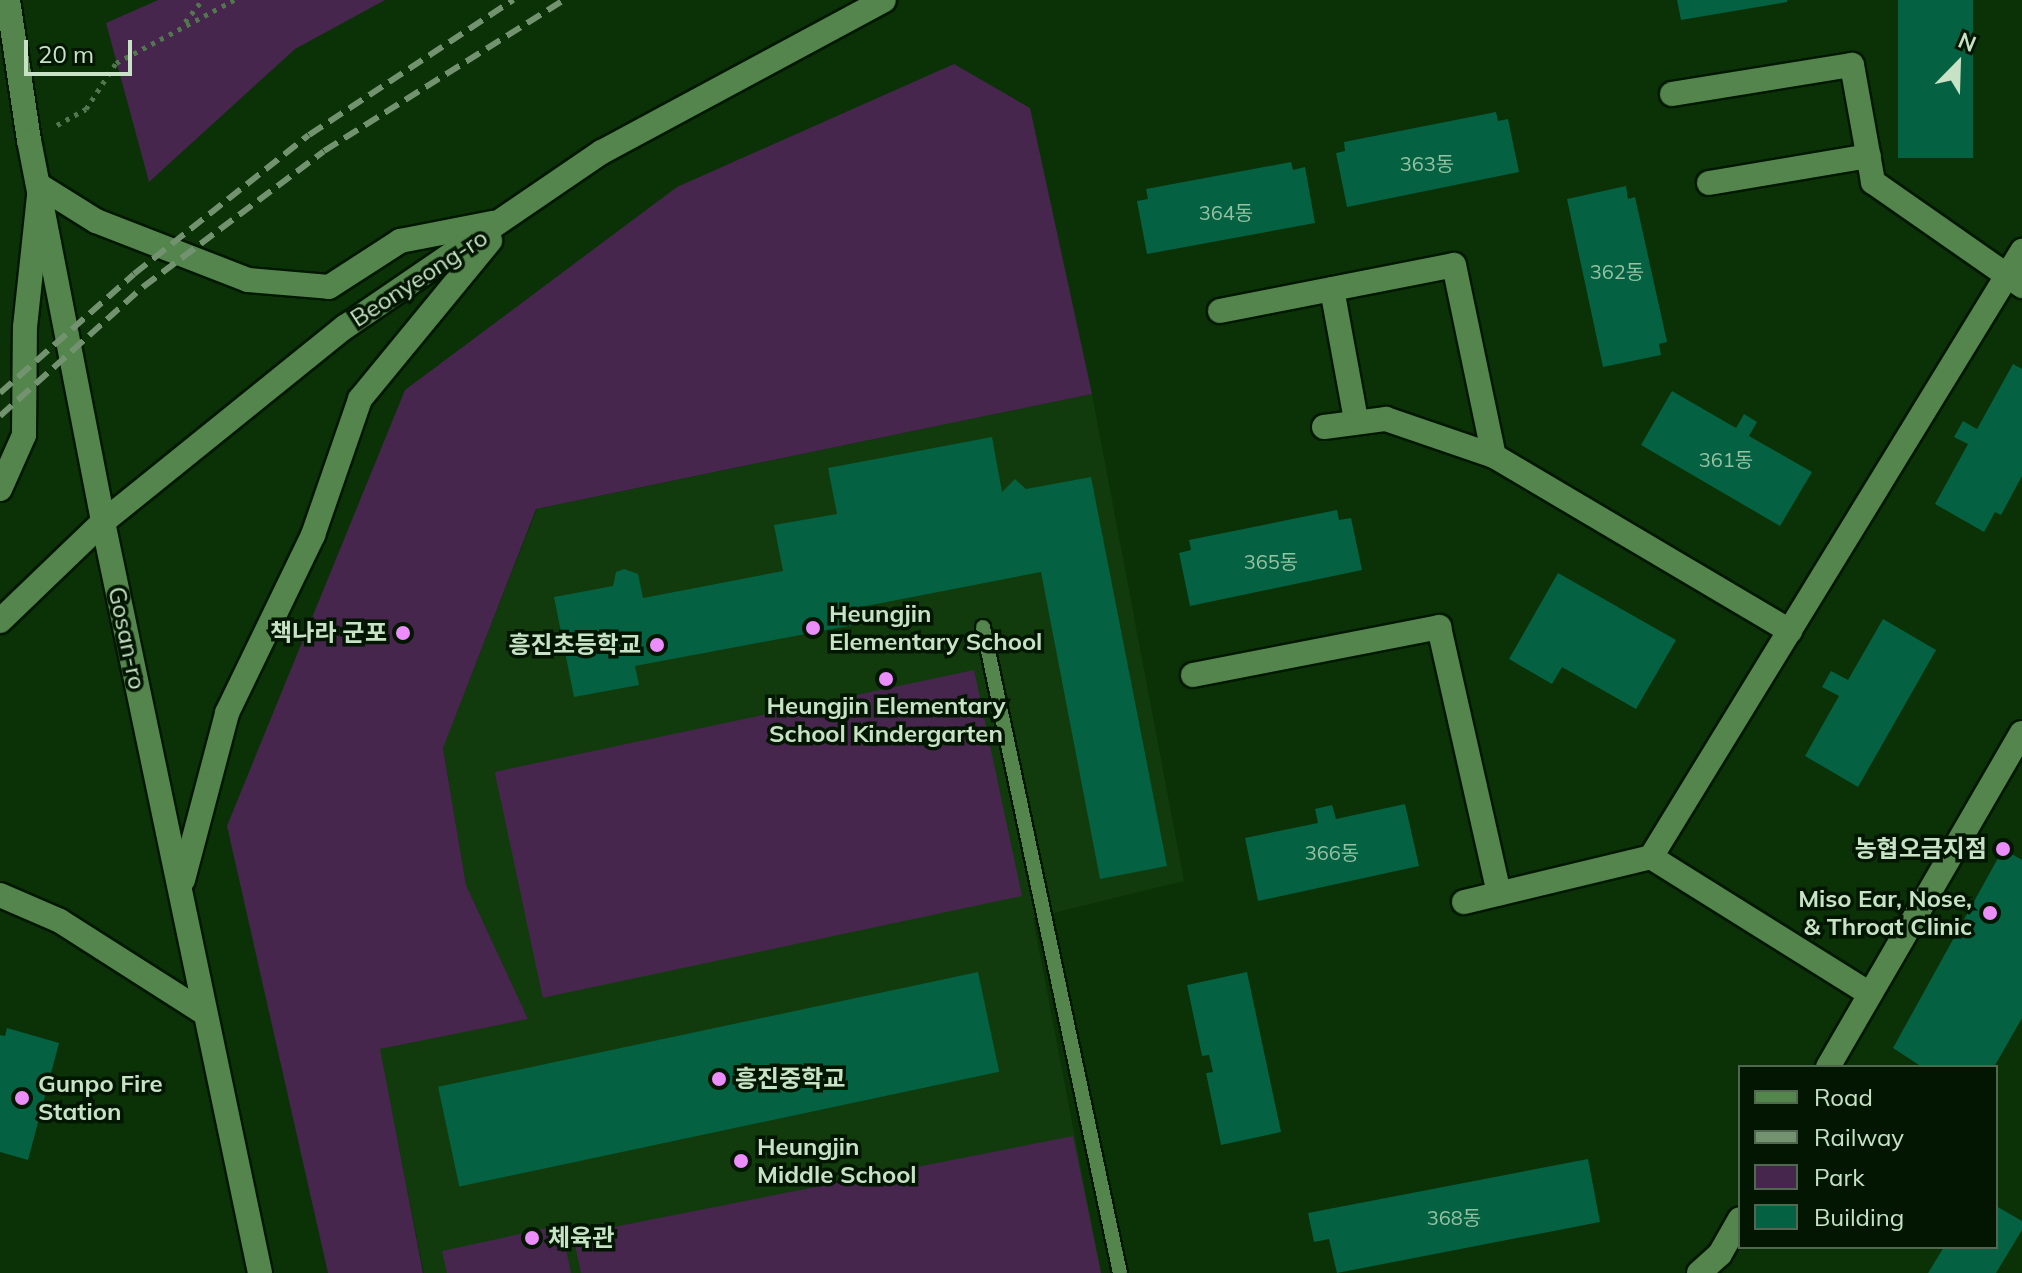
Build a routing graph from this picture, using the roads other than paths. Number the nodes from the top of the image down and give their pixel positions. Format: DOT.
graph roads {
  1 [pos="8,0"];
  2 [pos="884,0"];
  3 [pos="1672,94"];
  4 [pos="1869,156"];
  5 [pos="1709,183"];
  6 [pos="40,186"];
  7 [pos="507,220"];
  8 [pos="2022,251"];
  9 [pos="2015,281"];
  10 [pos="1332,289"];
  11 [pos="1220,311"];
  12 [pos="1356,420"];
  13 [pos="1324,427"];
  14 [pos="1494,456"];
  15 [pos="0,489"];
  16 [pos="103,522"];
  17 [pos="0,621"];
  18 [pos="983,627"];
  19 [pos="1790,631"];
  20 [pos="1193,675"];
  21 [pos="2022,733"];
  22 [pos="1651,857"];
  23 [pos="181,886"];
  24 [pos="1499,893"];
  25 [pos="0,895"];
  26 [pos="1464,902"];
  27 [pos="1870,994"];
  28 [pos="203,1012"];
  29 [pos="1829,1065"];
  30 [pos="1738,1222"];
  31 [pos="260,1273"];
  32 [pos="1120,1273"];
  33 [pos="1699,1273"];
  1 -- 6 [label="street, Gosan-ro"];
  2 -- 7 [label="street, Beonyeong-ro"];
  3 -- 4 [label="street"];
  4 -- 5 [label="street"];
  4 -- 9 [label="street"];
  6 -- 7 [label="street"];
  6 -- 15 [label="street"];
  6 -- 16 [label="street, Gosan-ro"];
  7 -- 16 [label="street, Beonyeong-ro"];
  7 -- 23 [label="street"];
  8 -- 9 [label="street"];
  9 -- 19 [label="street"];
  10 -- 11 [label="street"];
  10 -- 12 [label="street"];
  10 -- 14 [label="street"];
  12 -- 13 [label="street"];
  12 -- 14 [label="street"];
  14 -- 19 [label="street"];
  16 -- 17 [label="street, Beonyeong-ro"];
  16 -- 23 [label="street, Gosan-ro"];
  18 -- 32 [label="lane"];
  19 -- 22 [label="street"];
  20 -- 24 [label="street"];
  21 -- 27 [label="street"];
  22 -- 24 [label="street"];
  22 -- 27 [label="street"];
  23 -- 28 [label="street, Gosan-ro"];
  24 -- 26 [label="street"];
  25 -- 28 [label="street"];
  27 -- 29 [label="street"];
  28 -- 31 [label="street, Gosan-ro"];
  30 -- 33 [label="street"];
}
